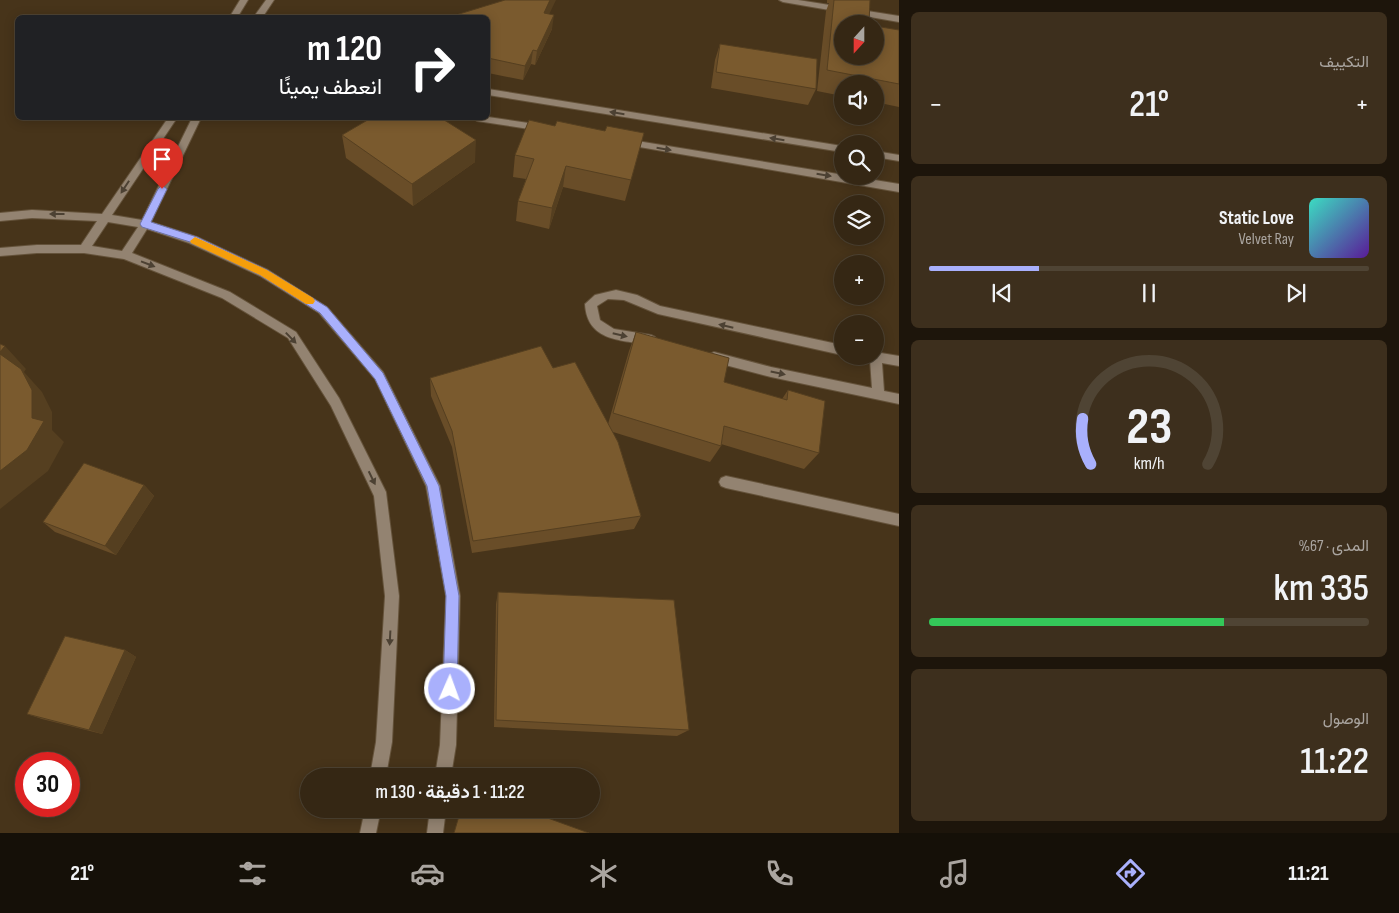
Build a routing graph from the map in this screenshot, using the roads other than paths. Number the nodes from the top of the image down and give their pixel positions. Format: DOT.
graph roads {
  1 [pos="244,0"];
  2 [pos="270,0"];
  3 [pos="783,0"];
  4 [pos="235,15"];
  5 [pos="259,15"];
  6 [pos="899,19"];
  7 [pos="490,92"];
  8 [pos="171,120"];
  9 [pos="196,120"];
  10 [pos="490,120"];
  11 [pos="556,131"];
  12 [pos="615,140"];
  13 [pos="834,148"];
  14 [pos="884,156"];
  15 [pos="899,158"];
  16 [pos="899,188"];
  17 [pos="0,217"];
  18 [pos="105,218"];
  19 [pos="145,224"];
  20 [pos="84,249"];
  21 [pos="0,252"];
  22 [pos="125,256"];
  23 [pos="658,342"];
  24 [pos="834,348"];
  25 [pos="705,354"];
  26 [pos="884,358"];
  27 [pos="899,361"];
  28 [pos="876,365"];
  29 [pos="878,395"];
  30 [pos="899,399"];
  31 [pos="726,482"];
  32 [pos="899,520"];
  33 [pos="379,768"];
  34 [pos="444,768"];
  35 [pos="370,818"];
  36 [pos="437,818"];
  37 [pos="368,833"];
  38 [pos="435,833"];
  1 -- 4 [label="street"];
  2 -- 5 [label="street"];
  3 -- 6 [label="street"];
  13 -- 7 [label="street, one-way"];
  8 -- 18 [label="street, one-way"];
  9 -- 19 [label="street"];
  10 -- 11 [label="street"];
  12 -- 16 [label="street, one-way"];
  14 -- 15 [label="street"];
  18 -- 17 [label="street, one-way"];
  18 -- 19 [label="street"];
  18 -- 20 [label="street"];
  19 -- 22 [label="street"];
  19 -- 34 [label="street"];
  20 -- 21 [label="street"];
  20 -- 22 [label="street"];
  22 -- 33 [label="street, one-way"];
  24 -- 23 [label="street, one-way"];
  25 -- 29 [label="street, one-way"];
  26 -- 27 [label="street"];
  28 -- 29 [label="street"];
  29 -- 30 [label="street"];
  31 -- 32 [label="street"];
  35 -- 37 [label="street"];
  36 -- 38 [label="street"];
}
